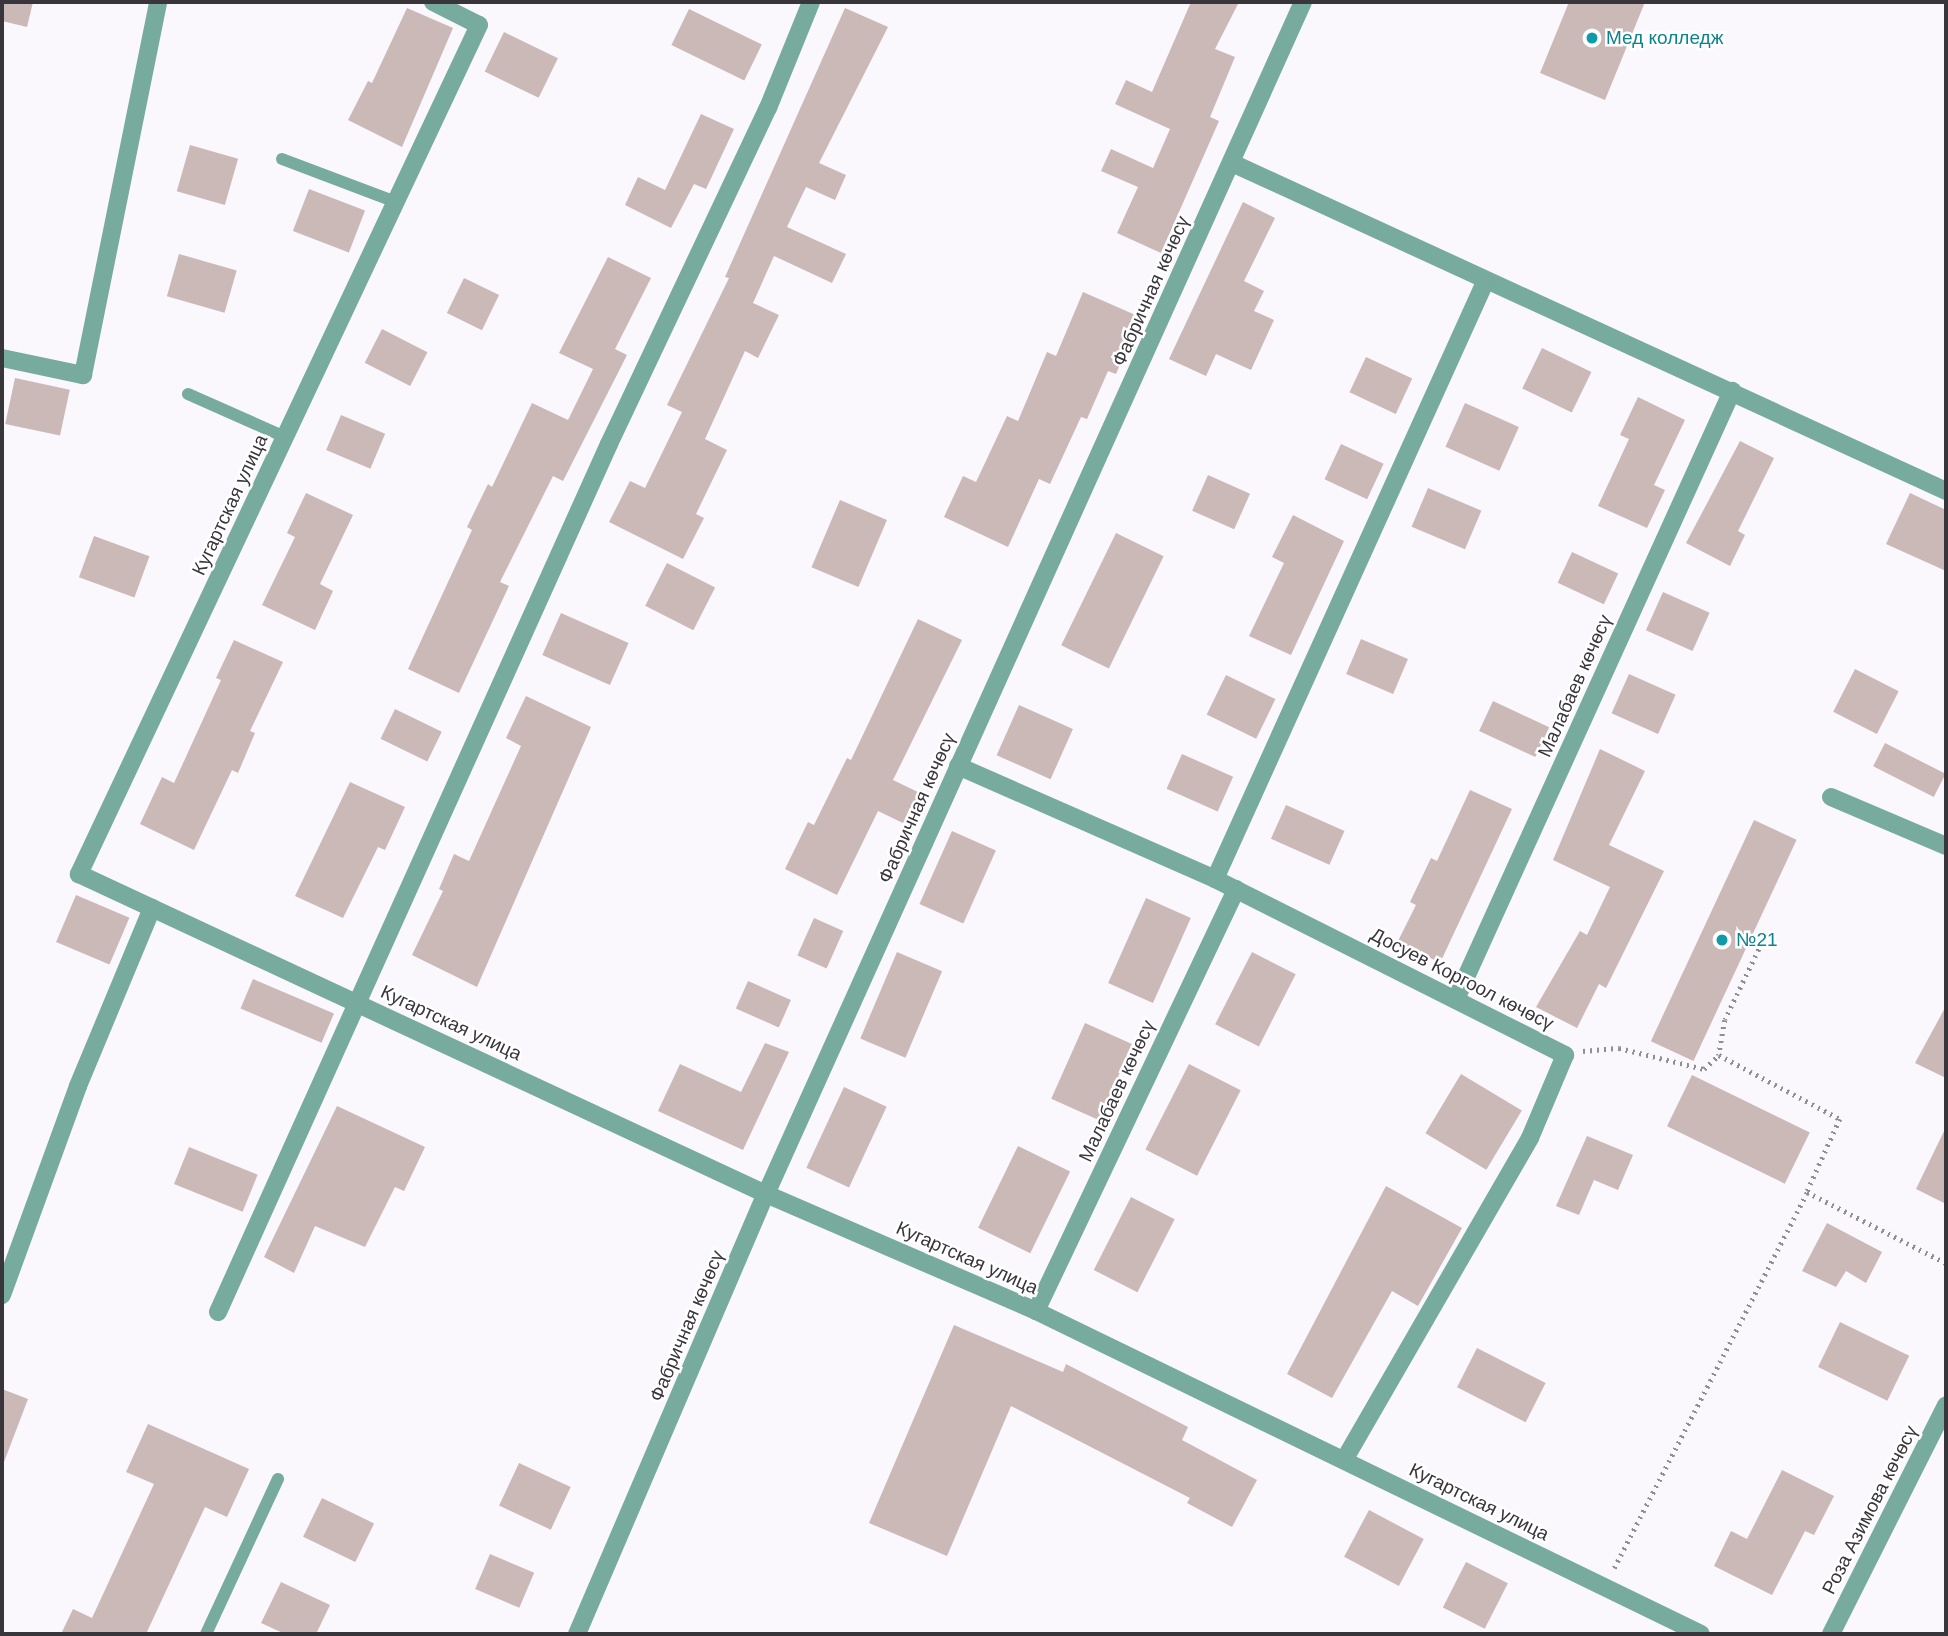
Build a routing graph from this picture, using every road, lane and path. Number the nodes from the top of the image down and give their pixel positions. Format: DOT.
graph roads {
  1 [pos="158,2"];
  2 [pos="433,2"];
  3 [pos="811,2"];
  4 [pos="1303,2"];
  5 [pos="282,159"];
  6 [pos="1232,163"];
  7 [pos="396,202"];
  8 [pos="1485,282"];
  9 [pos="2,358"];
  10 [pos="1732,391"];
  11 [pos="188,394"];
  12 [pos="285,437"];
  13 [pos="1946,491"];
  14 [pos="958,766"];
  15 [pos="1831,797"];
  16 [pos="1946,846"];
  17 [pos="1215,879"];
  18 [pos="1236,889"];
  19 [pos="152,908"];
  20 [pos="1762,943"];
  21 [pos="1456,999"];
  22 [pos="357,1001"];
  23 [pos="1565,1055"];
  24 [pos="1719,1055"];
  25 [pos="1807,1192"];
  26 [pos="766,1194"];
  27 [pos="1946,1264"];
  28 [pos="2,1295"];
  29 [pos="1035,1311"];
  30 [pos="218,1312"];
  31 [pos="1946,1405"];
  32 [pos="1343,1460"];
  33 [pos="278,1479"];
  34 [pos="1605,1586"];
  35 [pos="206,1634"];
  36 [pos="577,1634"];
  37 [pos="1701,1634"];
  38 [pos="1831,1634"];
  1 -- 9 [label="street"];
  2 -- 7 [label="street, Кугартская улица"];
  3 -- 22 [label="street"];
  4 -- 6 [label="street, Фабричная көчөсү"];
  5 -- 7 [label="lane"];
  6 -- 8 [label="street"];
  6 -- 14 [label="street, Фабричная көчөсү"];
  7 -- 12 [label="street, Кугартская улица"];
  8 -- 10 [label="street"];
  8 -- 17 [label="street"];
  10 -- 13 [label="street"];
  10 -- 21 [label="street, Малабаев көчөсү"];
  11 -- 12 [label="lane"];
  12 -- 19 [label="street, Кугартская улица"];
  14 -- 17 [label="street, Досуев Коргоол көчөсү"];
  14 -- 26 [label="street, Фабричная көчөсү"];
  15 -- 16 [label="street"];
  17 -- 18 [label="street, Досуев Коргоол көчөсү"];
  18 -- 21 [label="street, Досуев Коргоол көчөсү"];
  18 -- 29 [label="street, Малабаев көчөсү"];
  19 -- 22 [label="street, Кугартская улица"];
  19 -- 28 [label="street"];
  20 -- 24 [label="path"];
  21 -- 23 [label="street, Досуев Коргоол көчөсү"];
  22 -- 26 [label="street, Кугартская улица"];
  22 -- 30 [label="street"];
  23 -- 24 [label="path"];
  23 -- 32 [label="street, Досуев Коргоол көчөсү"];
  24 -- 25 [label="path"];
  25 -- 27 [label="path"];
  25 -- 34 [label="path"];
  26 -- 29 [label="street, Кугартская улица"];
  26 -- 36 [label="street, Фабричная көчөсү"];
  29 -- 32 [label="street, Кугартская улица"];
  31 -- 38 [label="street, Роза Азимова көчөсү"];
  32 -- 34 [label="street, Кугартская улица"];
  33 -- 35 [label="lane"];
  34 -- 37 [label="street, Кугартская улица"];
}
